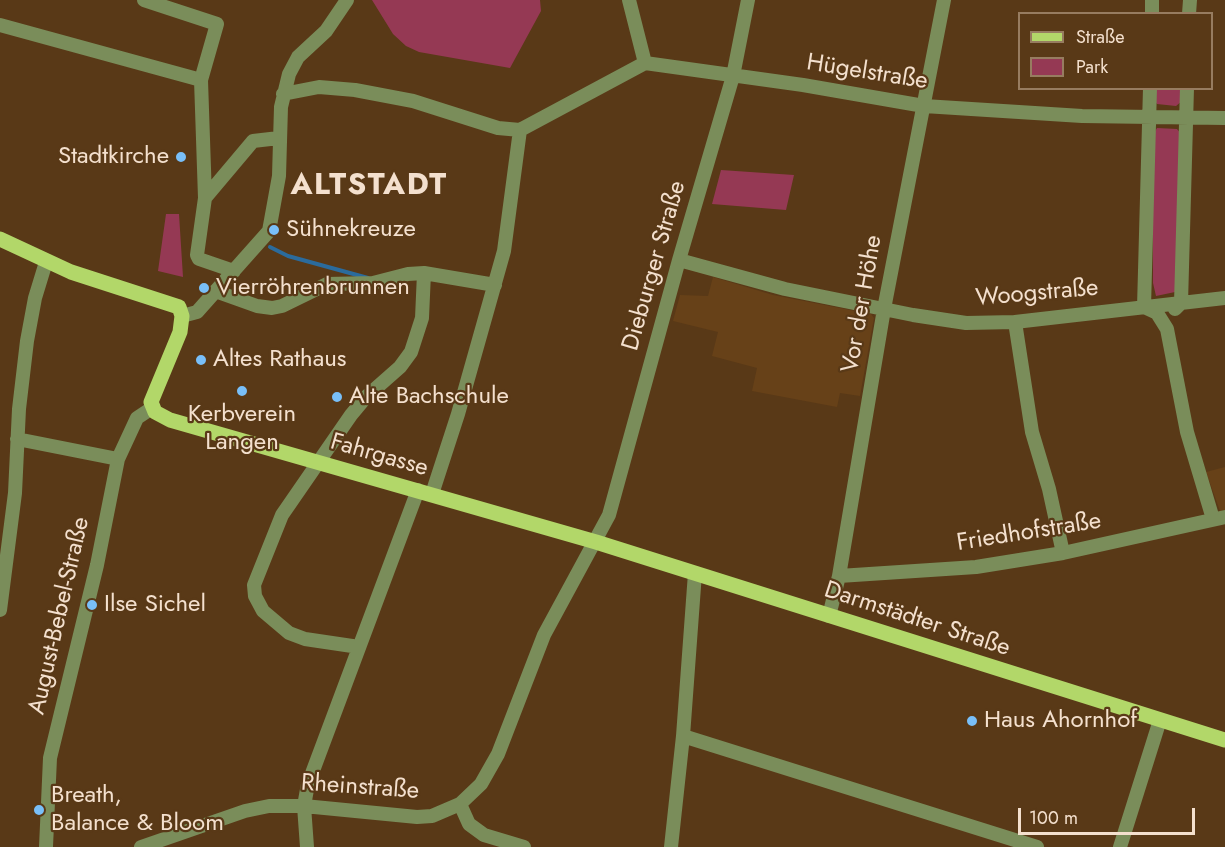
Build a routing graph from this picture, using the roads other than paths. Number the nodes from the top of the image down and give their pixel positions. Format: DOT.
graph roads {
  1 [pos="144,0"];
  2 [pos="347,0"];
  3 [pos="628,0"];
  4 [pos="748,0"];
  5 [pos="944,0"];
  6 [pos="0,25"];
  7 [pos="645,63"];
  8 [pos="733,76"];
  9 [pos="201,81"];
  10 [pos="1150,90"];
  11 [pos="1187,90"];
  12 [pos="283,94"];
  13 [pos="924,106"];
  14 [pos="1149,118"];
  15 [pos="1186,118"];
  16 [pos="1225,118"];
  17 [pos="520,130"];
  18 [pos="274,138"];
  19 [pos="205,198"];
  20 [pos="0,239"];
  21 [pos="679,260"];
  22 [pos="46,262"];
  23 [pos="234,271"];
  24 [pos="424,273"];
  25 [pos="495,285"];
  26 [pos="215,291"];
  27 [pos="1225,298"];
  28 [pos="1181,303"];
  29 [pos="1144,307"];
  30 [pos="884,309"];
  31 [pos="182,319"];
  32 [pos="1015,322"];
  33 [pos="1167,329"];
  34 [pos="152,408"];
  35 [pos="17,439"];
  36 [pos="118,459"];
  37 [pos="320,463"];
  38 [pos="425,492"];
  39 [pos="1219,518"];
  40 [pos="596,542"];
  41 [pos="1063,553"];
  42 [pos="695,573"];
  43 [pos="839,576"];
  44 [pos="0,610"];
  45 [pos="829,616"];
  46 [pos="359,647"];
  47 [pos="1160,720"];
  48 [pos="683,736"];
  49 [pos="1225,740"];
  50 [pos="460,804"];
  51 [pos="304,806"];
  52 [pos="482,841"];
  53 [pos="46,847"];
  54 [pos="141,847"];
  55 [pos="307,847"];
  56 [pos="524,847"];
  57 [pos="671,847"];
  58 [pos="1037,847"];
  59 [pos="1120,847"];
  1 -- 9 [label="street"];
  2 -- 12 [label="street"];
  3 -- 7 [label="street"];
  4 -- 8 [label="street, Dieburger Straße"];
  5 -- 13 [label="street, Vor der Höhe"];
  6 -- 9 [label="street"];
  7 -- 8 [label="street, Hügelstraße"];
  7 -- 17 [label="street"];
  8 -- 13 [label="street, Hügelstraße"];
  8 -- 21 [label="street, Dieburger Straße"];
  9 -- 19 [label="street"];
  10 -- 14 [label="street"];
  11 -- 15 [label="street"];
  12 -- 17 [label="street"];
  12 -- 18 [label="street"];
  13 -- 14 [label="street, Hügelstraße"];
  13 -- 30 [label="street, Vor der Höhe"];
  14 -- 15 [label="street, Hügelstraße"];
  14 -- 29 [label="street"];
  15 -- 16 [label="street, Hügelstraße"];
  15 -- 28 [label="street"];
  17 -- 25 [label="street"];
  18 -- 19 [label="street"];
  18 -- 23 [label="street"];
  19 -- 23 [label="street"];
  20 -- 22 [label="main road"];
  21 -- 30 [label="street, Woogstraße"];
  21 -- 40 [label="street, Dieburger Straße"];
  22 -- 31 [label="main road"];
  22 -- 35 [label="street"];
  23 -- 26 [label="street"];
  24 -- 25 [label="street"];
  24 -- 26 [label="street"];
  24 -- 37 [label="street"];
  25 -- 38 [label="street"];
  26 -- 31 [label="street"];
  27 -- 28 [label="street, Woogstraße"];
  28 -- 29 [label="street, Woogstraße"];
  28 -- 33 [label="street"];
  29 -- 32 [label="street, Woogstraße"];
  29 -- 33 [label="street"];
  30 -- 32 [label="street, Woogstraße"];
  30 -- 43 [label="street, Vor der Höhe"];
  31 -- 34 [label="main road"];
  32 -- 41 [label="street"];
  33 -- 39 [label="street"];
  34 -- 36 [label="street, August-Bebel-Straße"];
  34 -- 37 [label="main road, Fahrgasse"];
  35 -- 36 [label="street"];
  35 -- 44 [label="street"];
  36 -- 53 [label="street, August-Bebel-Straße"];
  37 -- 38 [label="main road, Fahrgasse"];
  37 -- 46 [label="street"];
  38 -- 40 [label="main road, Fahrgasse"];
  38 -- 46 [label="street"];
  39 -- 41 [label="street, Friedhofstraße"];
  40 -- 42 [label="main road, Darmstädter Straße"];
  40 -- 50 [label="street, Rheinstraße"];
  41 -- 43 [label="street, Friedhofstraße"];
  42 -- 45 [label="main road, Darmstädter Straße"];
  42 -- 48 [label="street"];
  43 -- 45 [label="street, Vor der Höhe"];
  45 -- 47 [label="main road, Darmstädter Straße"];
  46 -- 51 [label="street"];
  47 -- 49 [label="main road, Darmstädter Straße"];
  47 -- 59 [label="street"];
  48 -- 57 [label="street"];
  48 -- 58 [label="street"];
  50 -- 51 [label="street, Rheinstraße"];
  50 -- 52 [label="street"];
  51 -- 54 [label="street, Rheinstraße"];
  51 -- 55 [label="street"];
  52 -- 56 [label="street"];
}
